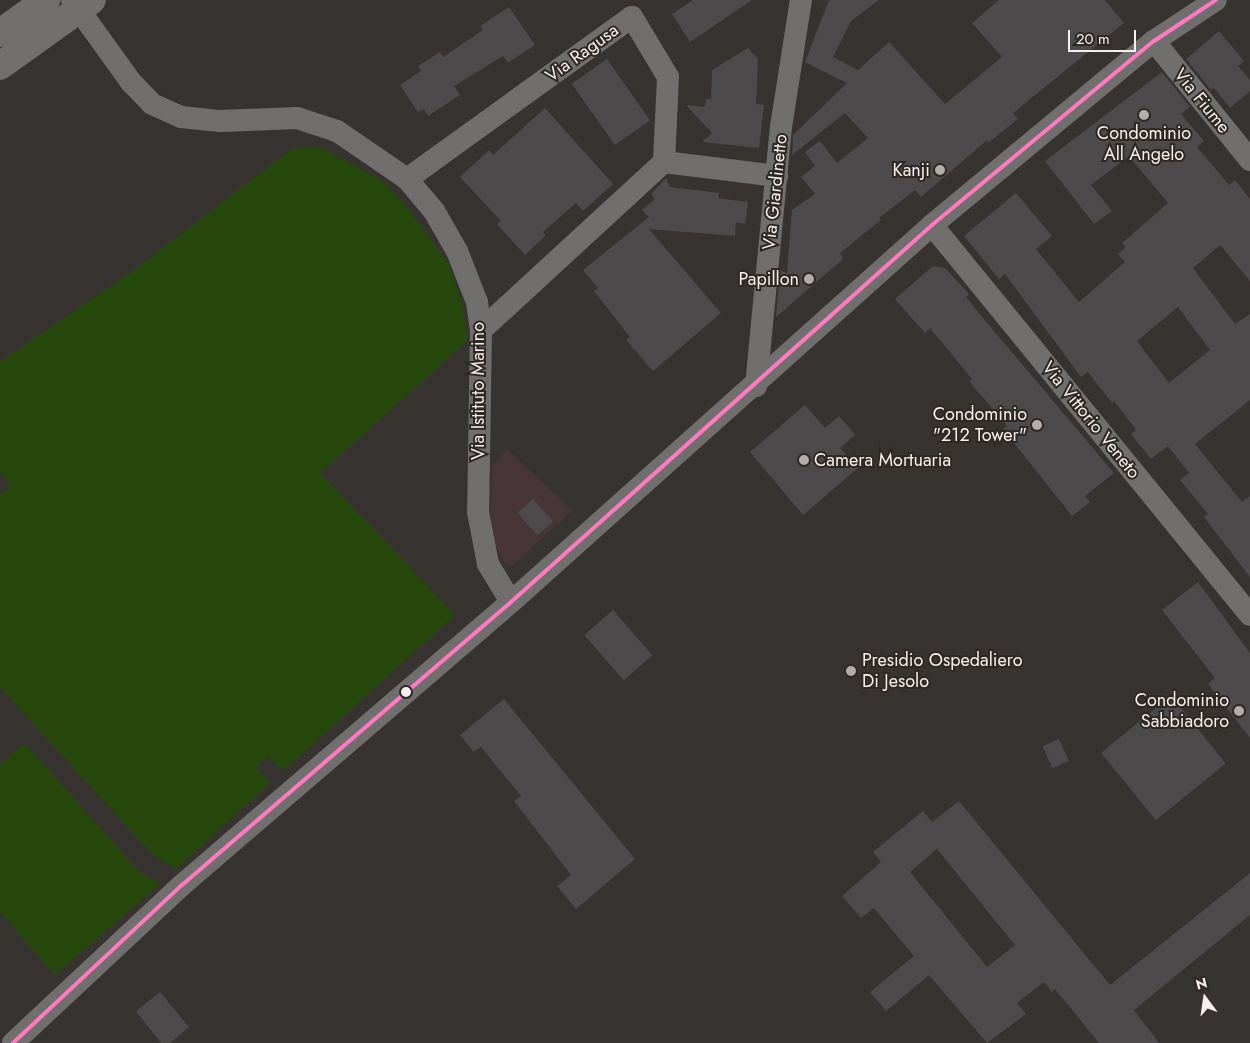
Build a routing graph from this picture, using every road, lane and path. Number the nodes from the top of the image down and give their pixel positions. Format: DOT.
graph roads {
  1 [pos="46,0"];
  2 [pos="801,0"];
  3 [pos="1216,0"];
  4 [pos="81,3"];
  5 [pos="0,33"];
  6 [pos="1154,41"];
  7 [pos="0,66"];
  8 [pos="1250,160"];
  9 [pos="664,162"];
  10 [pos="776,176"];
  11 [pos="407,179"];
  12 [pos="932,225"];
  13 [pos="482,330"];
  14 [pos="756,386"];
  15 [pos="511,602"];
  16 [pos="1250,615"];
  17 [pos="13,1043"];
  1 -- 5 [label="main road"];
  2 -- 10 [label="street, Via Giardinetto"];
  3 -- 6 [label="street"];
  4 -- 7 [label="main road"];
  4 -- 11 [label="street, Via Istituto Marino"];
  6 -- 8 [label="street, Via Fiume"];
  6 -- 12 [label="street"];
  9 -- 10 [label="street"];
  9 -- 11 [label="street, Via Ragusa"];
  9 -- 13 [label="street"];
  10 -- 14 [label="street, Via Giardinetto"];
  11 -- 13 [label="street, Via Istituto Marino"];
  12 -- 14 [label="street"];
  12 -- 16 [label="street, Via Vittorio Veneto"];
  13 -- 15 [label="street, Via Istituto Marino"];
  14 -- 15 [label="street"];
  15 -- 17 [label="street"];
}
